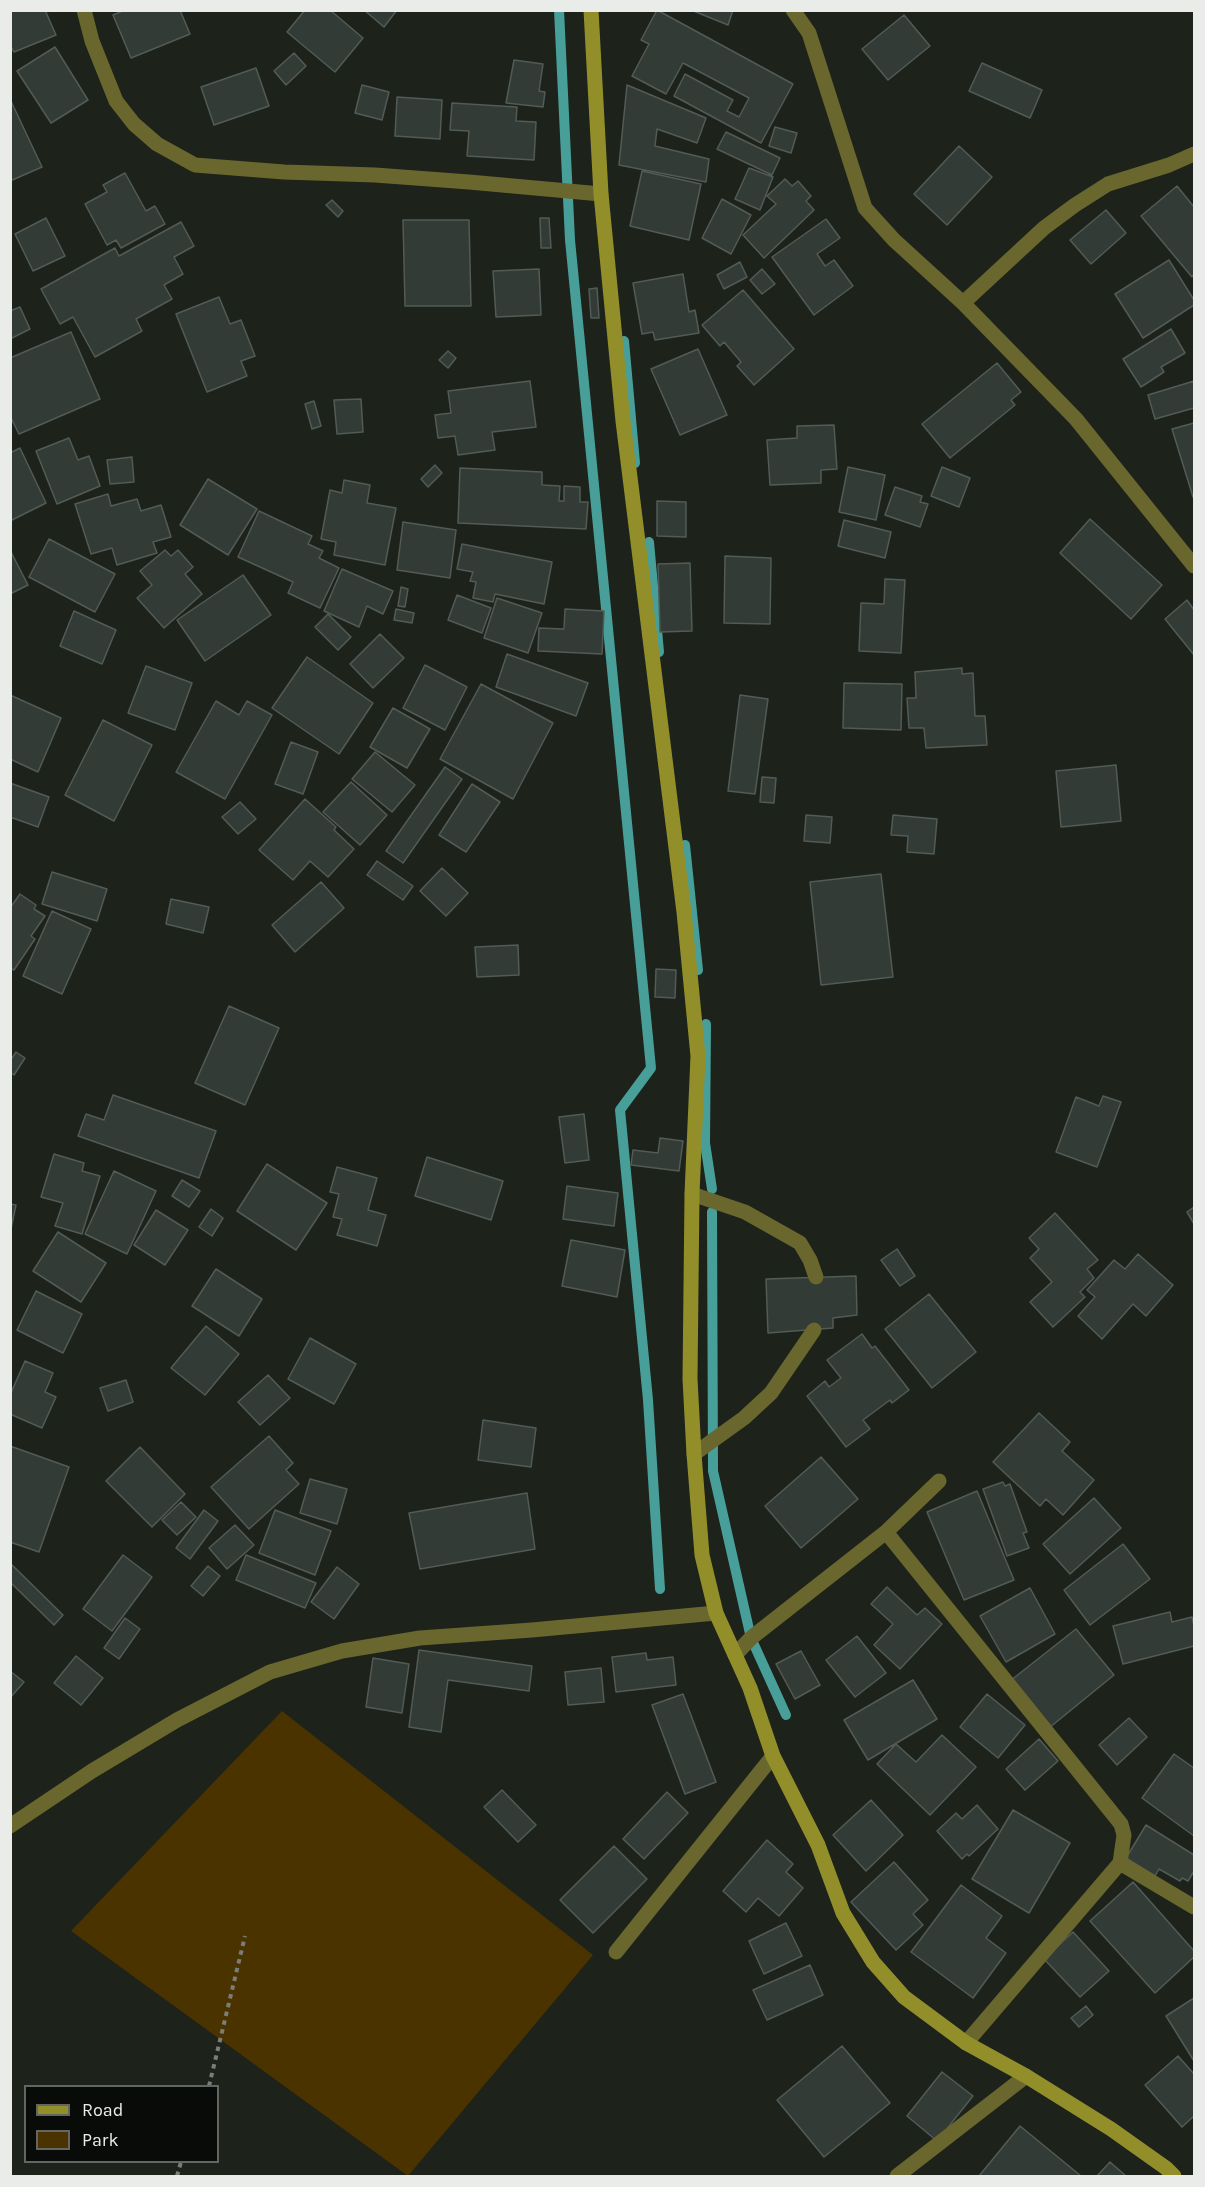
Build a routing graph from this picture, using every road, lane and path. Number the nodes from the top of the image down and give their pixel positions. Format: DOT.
graph roads {
  1 [pos="84,10"];
  2 [pos="591,10"];
  3 [pos="793,10"];
  4 [pos="1194,154"];
  5 [pos="601,194"];
  6 [pos="963,303"];
  7 [pos="1194,566"];
  8 [pos="692,1194"];
  9 [pos="816,1277"];
  10 [pos="814,1330"];
  11 [pos="694,1454"];
  12 [pos="939,1481"];
  13 [pos="886,1532"];
  14 [pos="716,1613"];
  15 [pos="735,1655"];
  16 [pos="773,1756"];
  17 [pos="10,1826"];
  18 [pos="1120,1863"];
  19 [pos="1194,1907"];
  20 [pos="245,1936"];
  21 [pos="616,1952"];
  22 [pos="966,2043"];
  23 [pos="1026,2076"];
  24 [pos="209,2085"];
  25 [pos="897,2176"];
  26 [pos="1174,2176"];
  1 -- 5 [label="street"];
  2 -- 5 [label="main road"];
  3 -- 6 [label="street"];
  4 -- 6 [label="street"];
  5 -- 8 [label="main road"];
  6 -- 7 [label="street"];
  8 -- 9 [label="street"];
  8 -- 11 [label="main road"];
  10 -- 11 [label="street"];
  11 -- 14 [label="main road"];
  12 -- 13 [label="street"];
  13 -- 15 [label="street"];
  13 -- 18 [label="street"];
  14 -- 15 [label="main road"];
  14 -- 17 [label="street"];
  15 -- 16 [label="main road"];
  16 -- 21 [label="street"];
  16 -- 22 [label="main road"];
  18 -- 19 [label="street"];
  18 -- 22 [label="street"];
  20 -- 24 [label="path"];
  22 -- 23 [label="main road"];
  23 -- 25 [label="street"];
  23 -- 26 [label="main road"];
}
